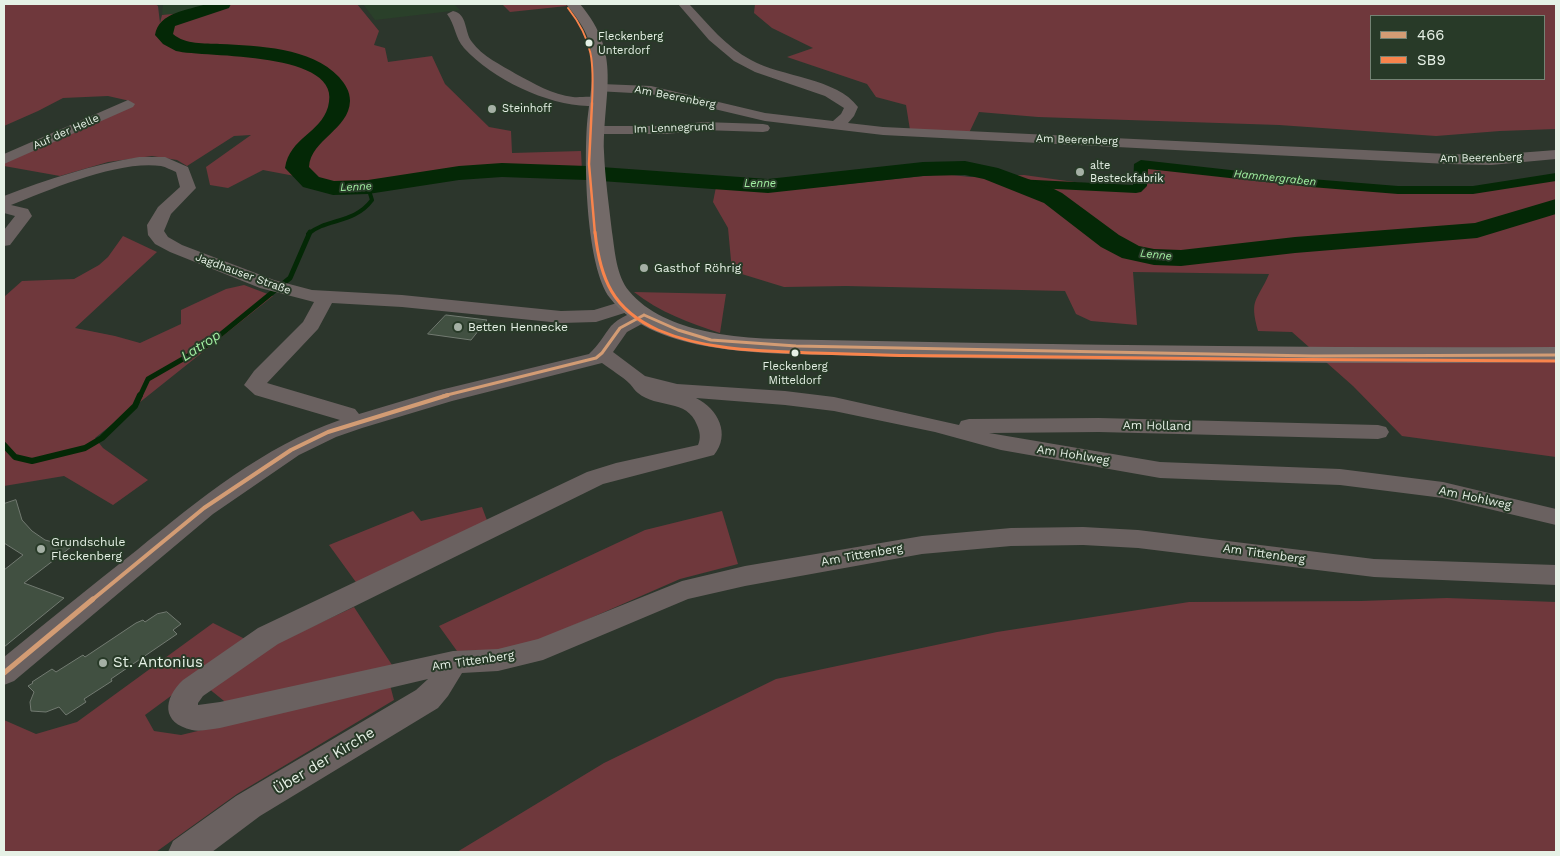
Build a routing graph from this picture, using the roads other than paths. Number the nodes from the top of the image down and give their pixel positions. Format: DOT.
graph roads {
  1 [pos="573,4"];
  2 [pos="683,4"];
  3 [pos="453,14"];
  4 [pos="517,64"];
  5 [pos="600,95"];
  6 [pos="564,100"];
  7 [pos="128,104"];
  8 [pos="835,126"];
  9 [pos="758,128"];
  10 [pos="595,130"];
  11 [pos="1556,155"];
  12 [pos="4,159"];
  13 [pos="4,202"];
  14 [pos="4,208"];
  15 [pos="4,241"];
  16 [pos="326,297"];
  17 [pos="637,310"];
  18 [pos="602,353"];
  19 [pos="1556,355"];
  20 [pos="638,380"];
  21 [pos="354,423"];
  22 [pos="937,426"];
  23 [pos="1378,432"];
  24 [pos="1556,517"];
  25 [pos="1556,575"];
  26 [pos="453,662"];
  27 [pos="4,673"];
  28 [pos="185,852"];
  1 -- 5 [label="main road"];
  2 -- 8 [label="street"];
  3 -- 6 [label="street, Am Beerenberg"];
  4 -- 6 [label="street"];
  5 -- 6 [label="street, Am Beerenberg"];
  5 -- 8 [label="street, Am Beerenberg"];
  5 -- 10 [label="main road"];
  7 -- 12 [label="street, Auf der Helle"];
  8 -- 11 [label="street, Am Beerenberg"];
  9 -- 10 [label="street, Im Lennegrund"];
  10 -- 17 [label="main road"];
  13 -- 16 [label="street, Jagdhauser Straße"];
  14 -- 15 [label="street"];
  16 -- 17 [label="street, Jagdhauser Straße"];
  16 -- 21 [label="street"];
  17 -- 18 [label="street"];
  17 -- 19 [label="main road"];
  18 -- 20 [label="street, Am Hohlweg"];
  18 -- 21 [label="street"];
  20 -- 22 [label="street, Am Hohlweg"];
  20 -- 26 [label="street, Am Tittenberg"];
  21 -- 27 [label="street"];
  22 -- 23 [label="street, Am Holland"];
  22 -- 24 [label="street, Am Hohlweg"];
  25 -- 26 [label="street, Am Tittenberg"];
  26 -- 28 [label="street, Über der Kirche"];
}
